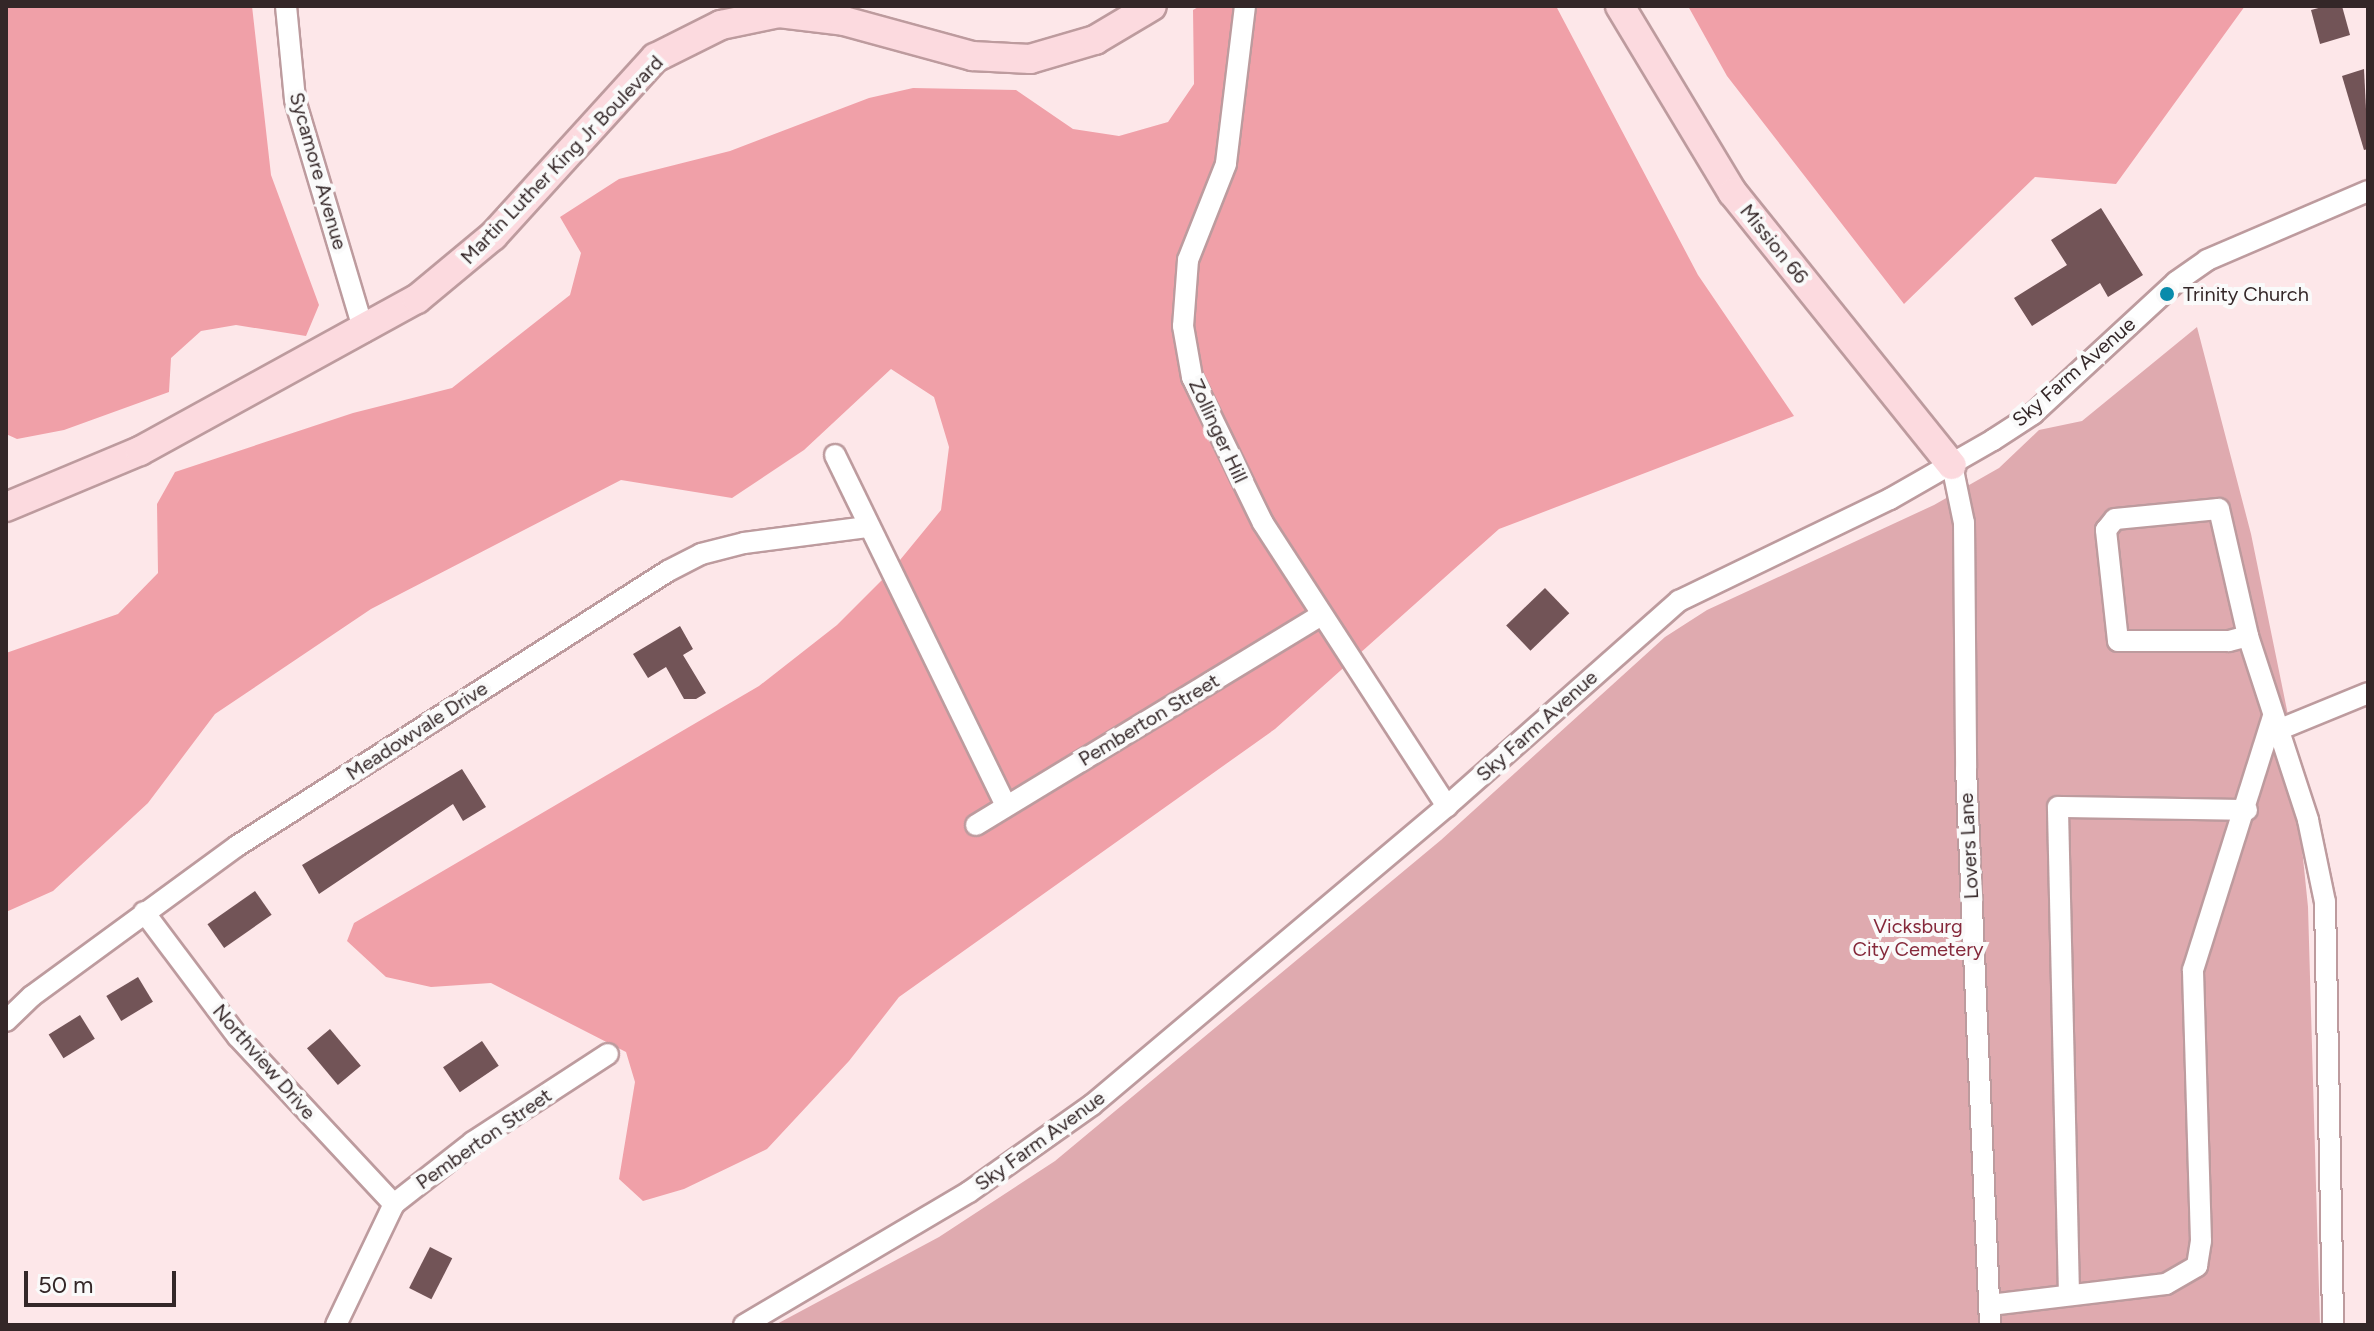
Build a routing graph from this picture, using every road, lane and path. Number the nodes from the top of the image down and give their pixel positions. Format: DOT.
graph roads {
  1 [pos="286,6"];
  2 [pos="1152,6"];
  3 [pos="1245,6"];
  4 [pos="1620,6"];
  5 [pos="844,13"];
  6 [pos="2368,191"];
  7 [pos="364,332"];
  8 [pos="835,455"];
  9 [pos="1952,465"];
  10 [pos="6,507"];
  11 [pos="867,527"];
  12 [pos="1321,615"];
  13 [pos="2248,636"];
  14 [pos="2368,693"];
  15 [pos="2276,724"];
  16 [pos="1006,806"];
  17 [pos="1447,806"];
  18 [pos="2247,810"];
  19 [pos="976,825"];
  20 [pos="144,912"];
  21 [pos="6,1021"];
  22 [pos="608,1054"];
  23 [pos="394,1204"];
  24 [pos="2069,1295"];
  25 [pos="1990,1315"];
  26 [pos="336,1325"];
  27 [pos="744,1325"];
  28 [pos="2333,1325"];
  1 -- 7 [label="street, Sycamore Avenue"];
  2 -- 5 [label="street, Martin Luther King Jr Boulevard"];
  3 -- 12 [label="street, Zollinger Hill"];
  4 -- 9 [label="street, Mission 66"];
  5 -- 7 [label="street, Martin Luther King Jr Boulevard"];
  6 -- 9 [label="street, Sky Farm Avenue"];
  7 -- 10 [label="street, Martin Luther King Jr Boulevard"];
  8 -- 11 [label="street"];
  9 -- 17 [label="street, Sky Farm Avenue"];
  9 -- 25 [label="street, Lovers Lane"];
  11 -- 16 [label="street"];
  11 -- 20 [label="street, Meadowvale Drive"];
  12 -- 16 [label="street, Pemberton Street"];
  12 -- 17 [label="street, Zollinger Hill"];
  13 -- 13 [label="street"];
  13 -- 15 [label="street"];
  14 -- 15 [label="street"];
  15 -- 18 [label="street"];
  15 -- 28 [label="street"];
  16 -- 19 [label="street, Pemberton Street"];
  17 -- 27 [label="street, Sky Farm Avenue"];
  18 -- 24 [label="street"];
  18 -- 24 [label="street"];
  20 -- 21 [label="street, Meadowvale Drive"];
  20 -- 23 [label="street, Northview Drive"];
  22 -- 23 [label="street, Pemberton Street"];
  23 -- 26 [label="street, Pemberton Street"];
  24 -- 25 [label="street"];
}
